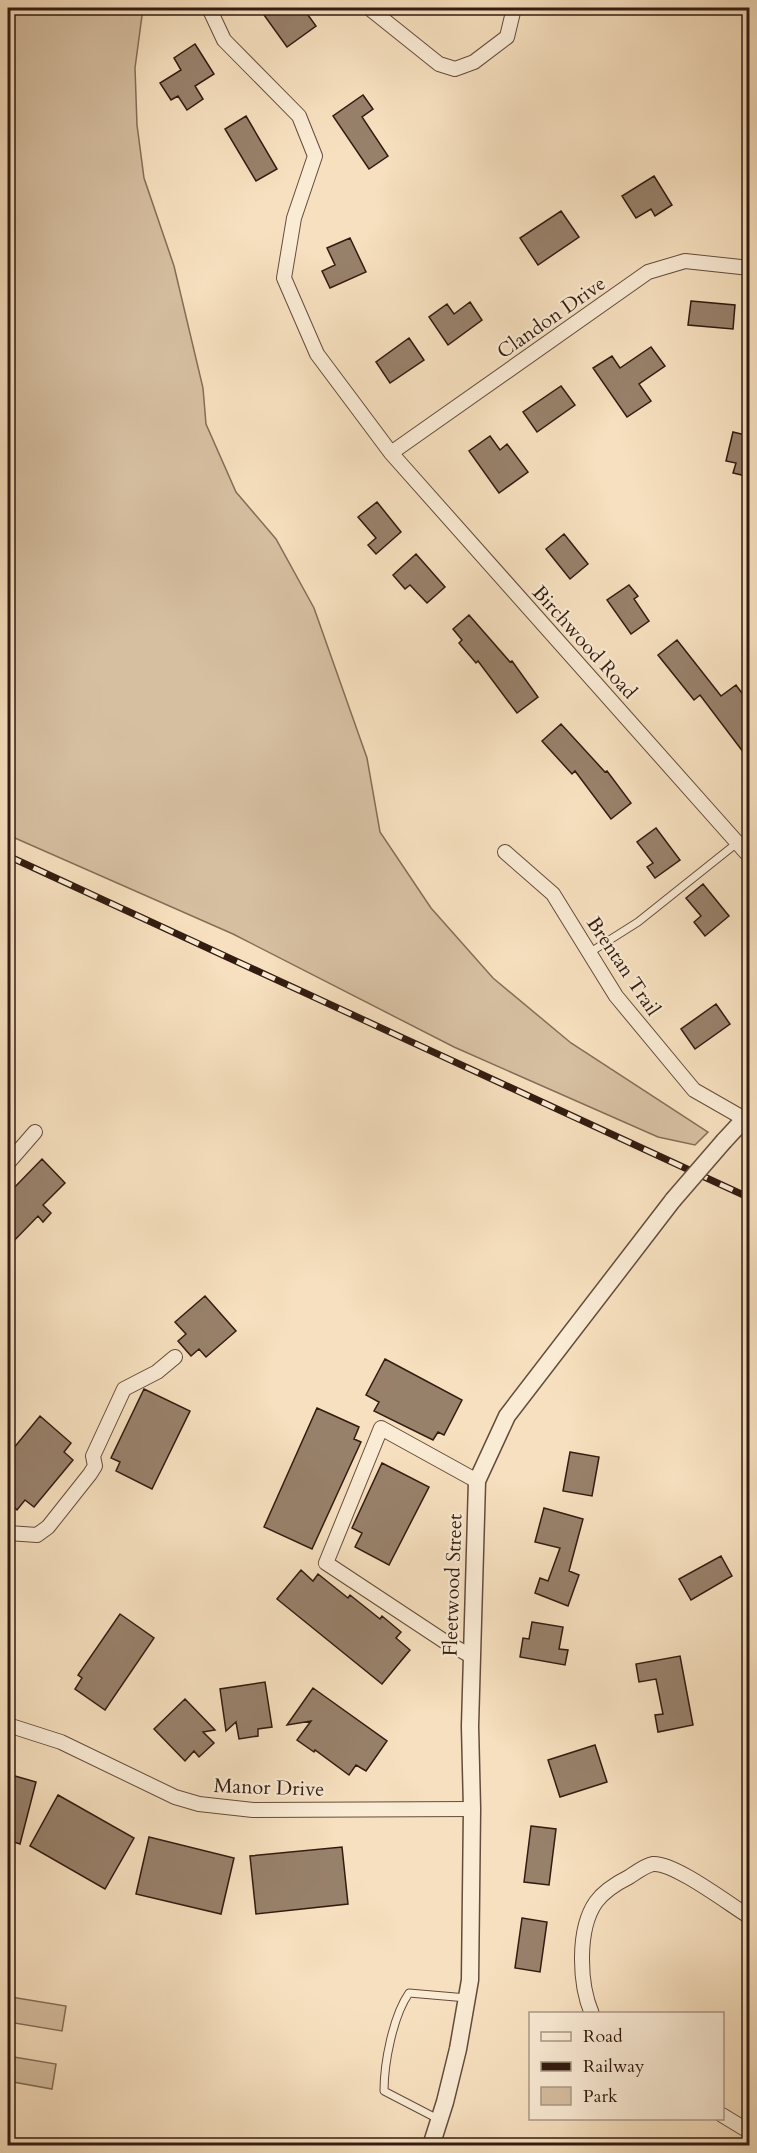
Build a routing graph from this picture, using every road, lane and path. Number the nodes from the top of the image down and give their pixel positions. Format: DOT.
graph roads {
  1 [pos="209,8"];
  2 [pos="369,8"];
  3 [pos="514,8"];
  4 [pos="750,268"];
  5 [pos="391,453"];
  6 [pos="737,843"];
  7 [pos="505,852"];
  8 [pos="750,858"];
  9 [pos="589,953"];
  10 [pos="746,1116"];
  11 [pos="34,1132"];
  12 [pos="8,1163"];
  13 [pos="175,1357"];
  14 [pos="477,1481"];
  15 [pos="8,1533"];
  16 [pos="471,1656"];
  17 [pos="8,1725"];
  18 [pos="472,1809"];
  19 [pos="750,1917"];
  20 [pos="467,1998"];
  21 [pos="592,2012"];
  22 [pos="724,2116"];
  23 [pos="439,2120"];
  24 [pos="750,2132"];
  25 [pos="431,2145"];
  1 -- 5 [label="street, Birchwood Road"];
  2 -- 3 [label="street"];
  4 -- 5 [label="street, Clandon Drive"];
  5 -- 6 [label="street, Birchwood Road"];
  6 -- 8 [label="street, Birchwood Road"];
  6 -- 9 [label="lane"];
  7 -- 9 [label="street, Brentan Trail"];
  9 -- 10 [label="street, Brentan Trail"];
  10 -- 14 [label="street, Fleetwood Street, bridge"];
  11 -- 12 [label="street"];
  13 -- 15 [label="street"];
  14 -- 16 [label="street, Fleetwood Street"];
  14 -- 16 [label="street"];
  16 -- 18 [label="street, Fleetwood Street"];
  17 -- 18 [label="street, Manor Drive"];
  18 -- 20 [label="street, Fleetwood Street"];
  19 -- 21 [label="street"];
  20 -- 23 [label="street, Fleetwood Street"];
  20 -- 23 [label="lane"];
  22 -- 24 [label="street"];
  23 -- 25 [label="street, Fleetwood Street"];
}
